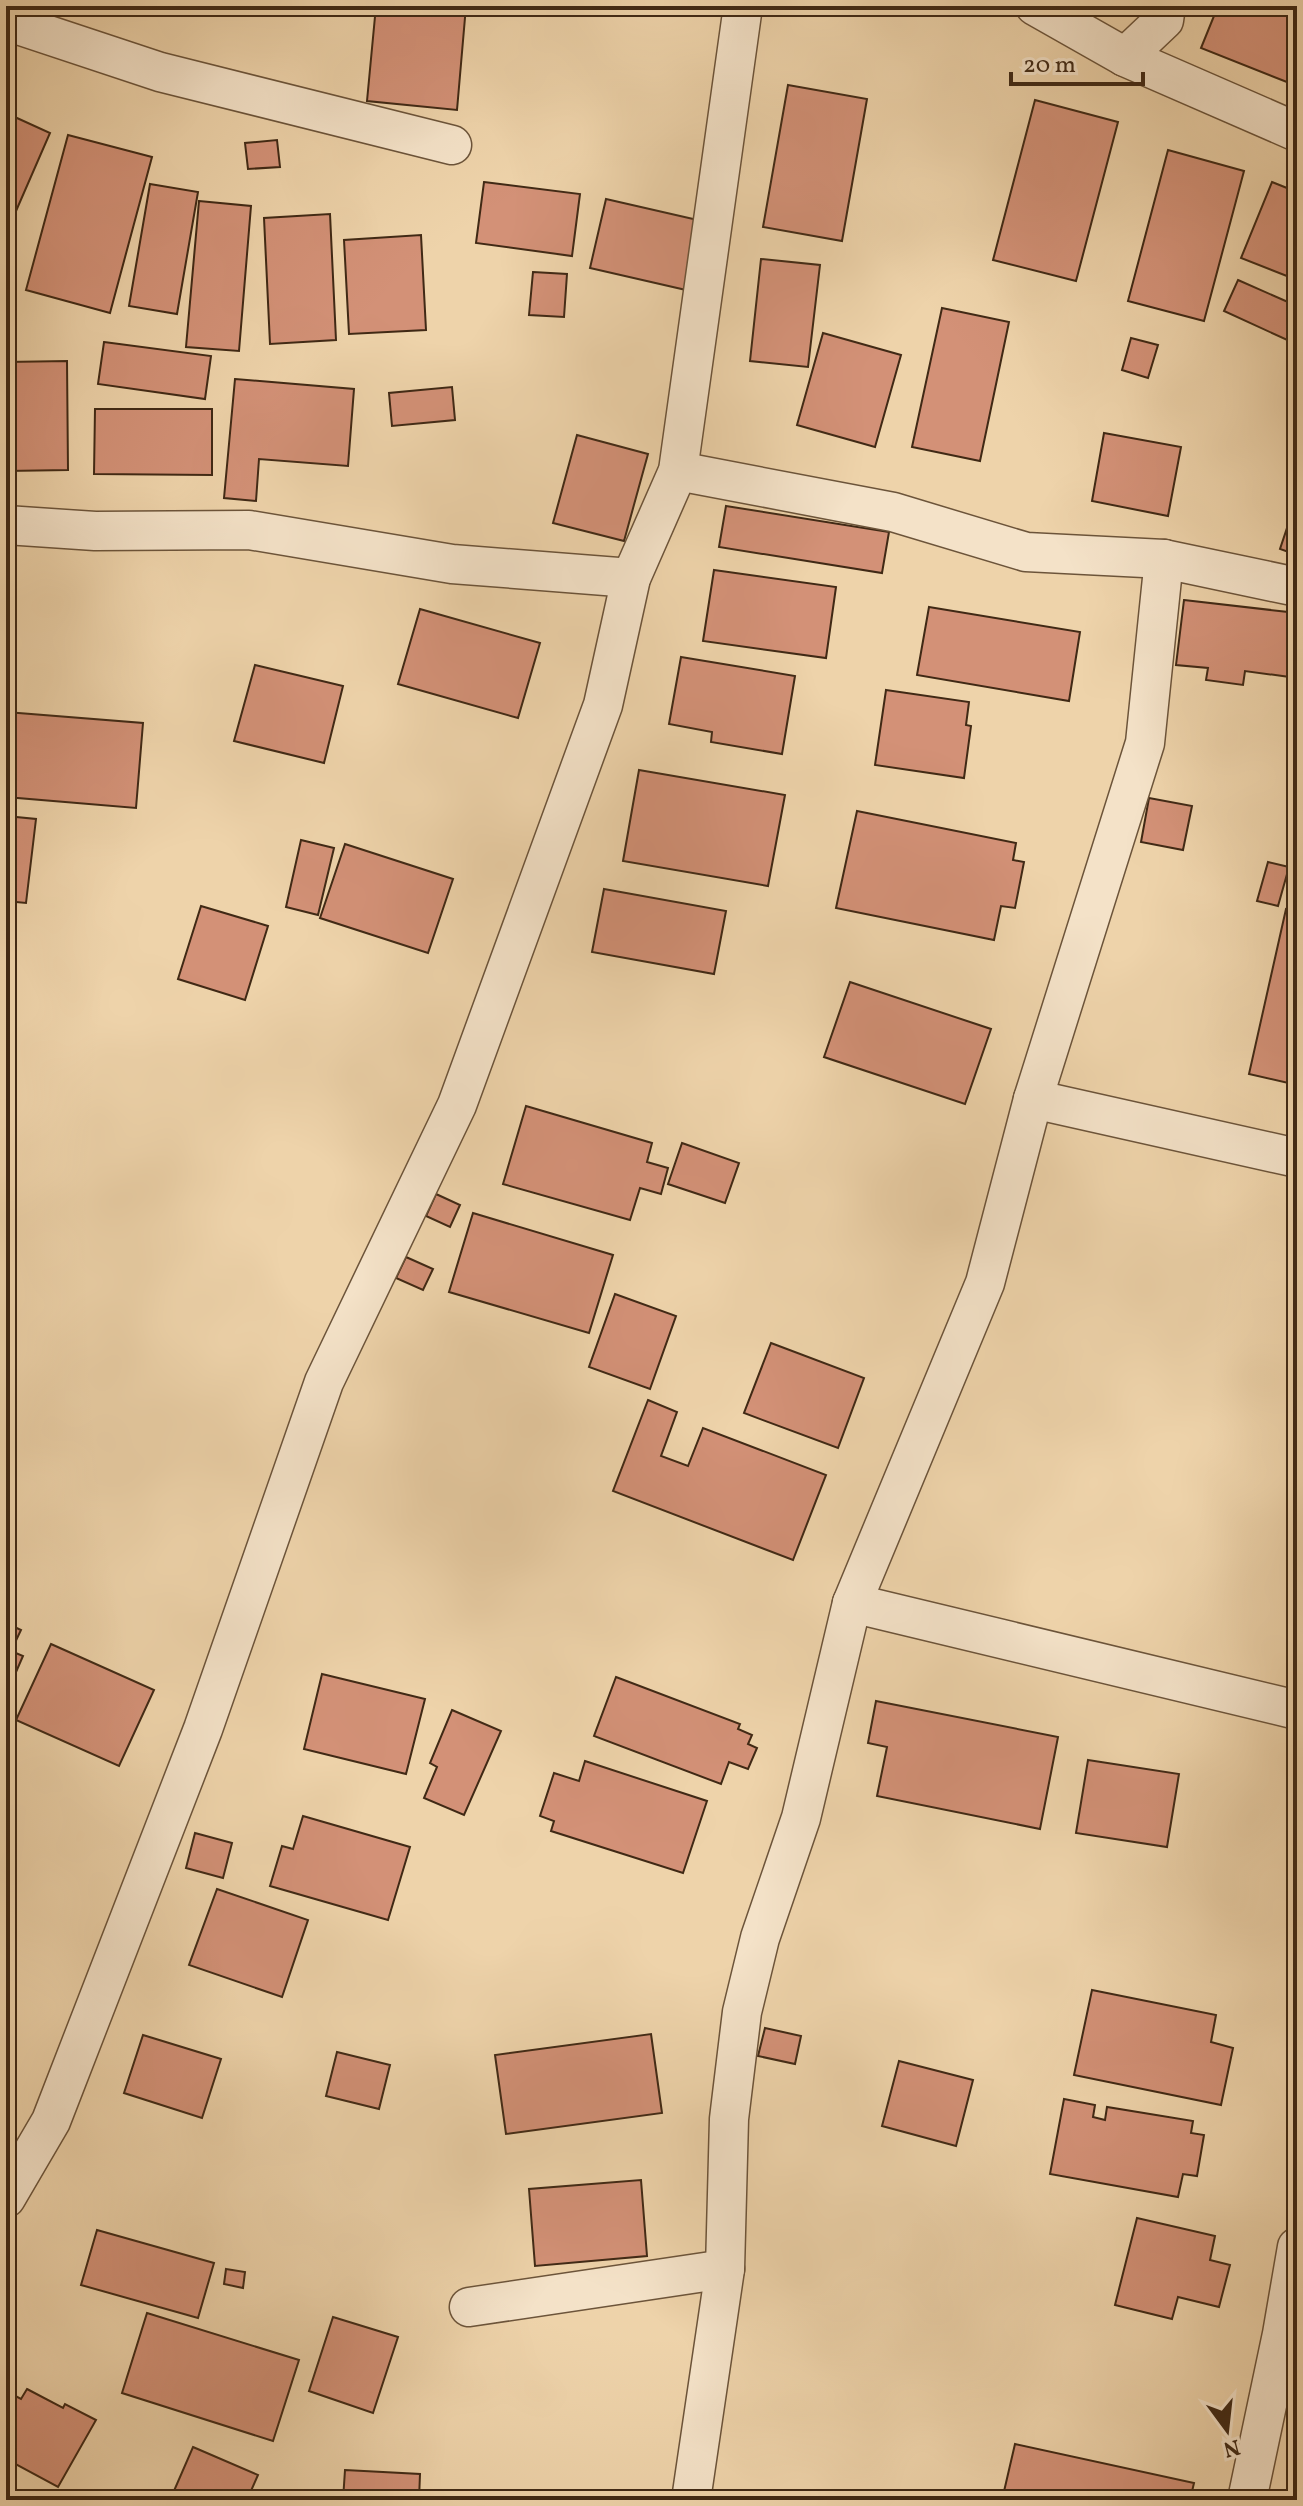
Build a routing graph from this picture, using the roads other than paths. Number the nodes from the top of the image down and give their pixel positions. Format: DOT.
graph roads {
  1 [pos="743,6"];
  2 [pos="1035,6"];
  3 [pos="1166,6"];
  4 [pos="6,21"];
  5 [pos="1125,57"];
  6 [pos="1297,132"];
  7 [pos="452,145"];
  8 [pos="678,471"];
  9 [pos="6,525"];
  10 [pos="1164,559"];
  11 [pos="631,578"];
  12 [pos="1297,587"];
  13 [pos="1033,1099"];
  14 [pos="1297,1158"];
  15 [pos="852,1603"];
  16 [pos="1297,1710"];
  17 [pos="6,2198"];
  18 [pos="1297,2247"];
  19 [pos="725,2269"];
  20 [pos="469,2307"];
  21 [pos="691,2500"];
  22 [pos="1247,2500"];
  1 -- 8 [label="street"];
  2 -- 5 [label="street"];
  3 -- 5 [label="street"];
  4 -- 7 [label="street"];
  5 -- 6 [label="street"];
  8 -- 10 [label="street"];
  8 -- 11 [label="street"];
  9 -- 11 [label="street"];
  10 -- 12 [label="street"];
  10 -- 13 [label="street"];
  11 -- 17 [label="street"];
  13 -- 14 [label="street"];
  13 -- 15 [label="street"];
  15 -- 16 [label="street"];
  15 -- 19 [label="street"];
  18 -- 22 [label="street"];
  19 -- 20 [label="street"];
  19 -- 21 [label="street"];
}
